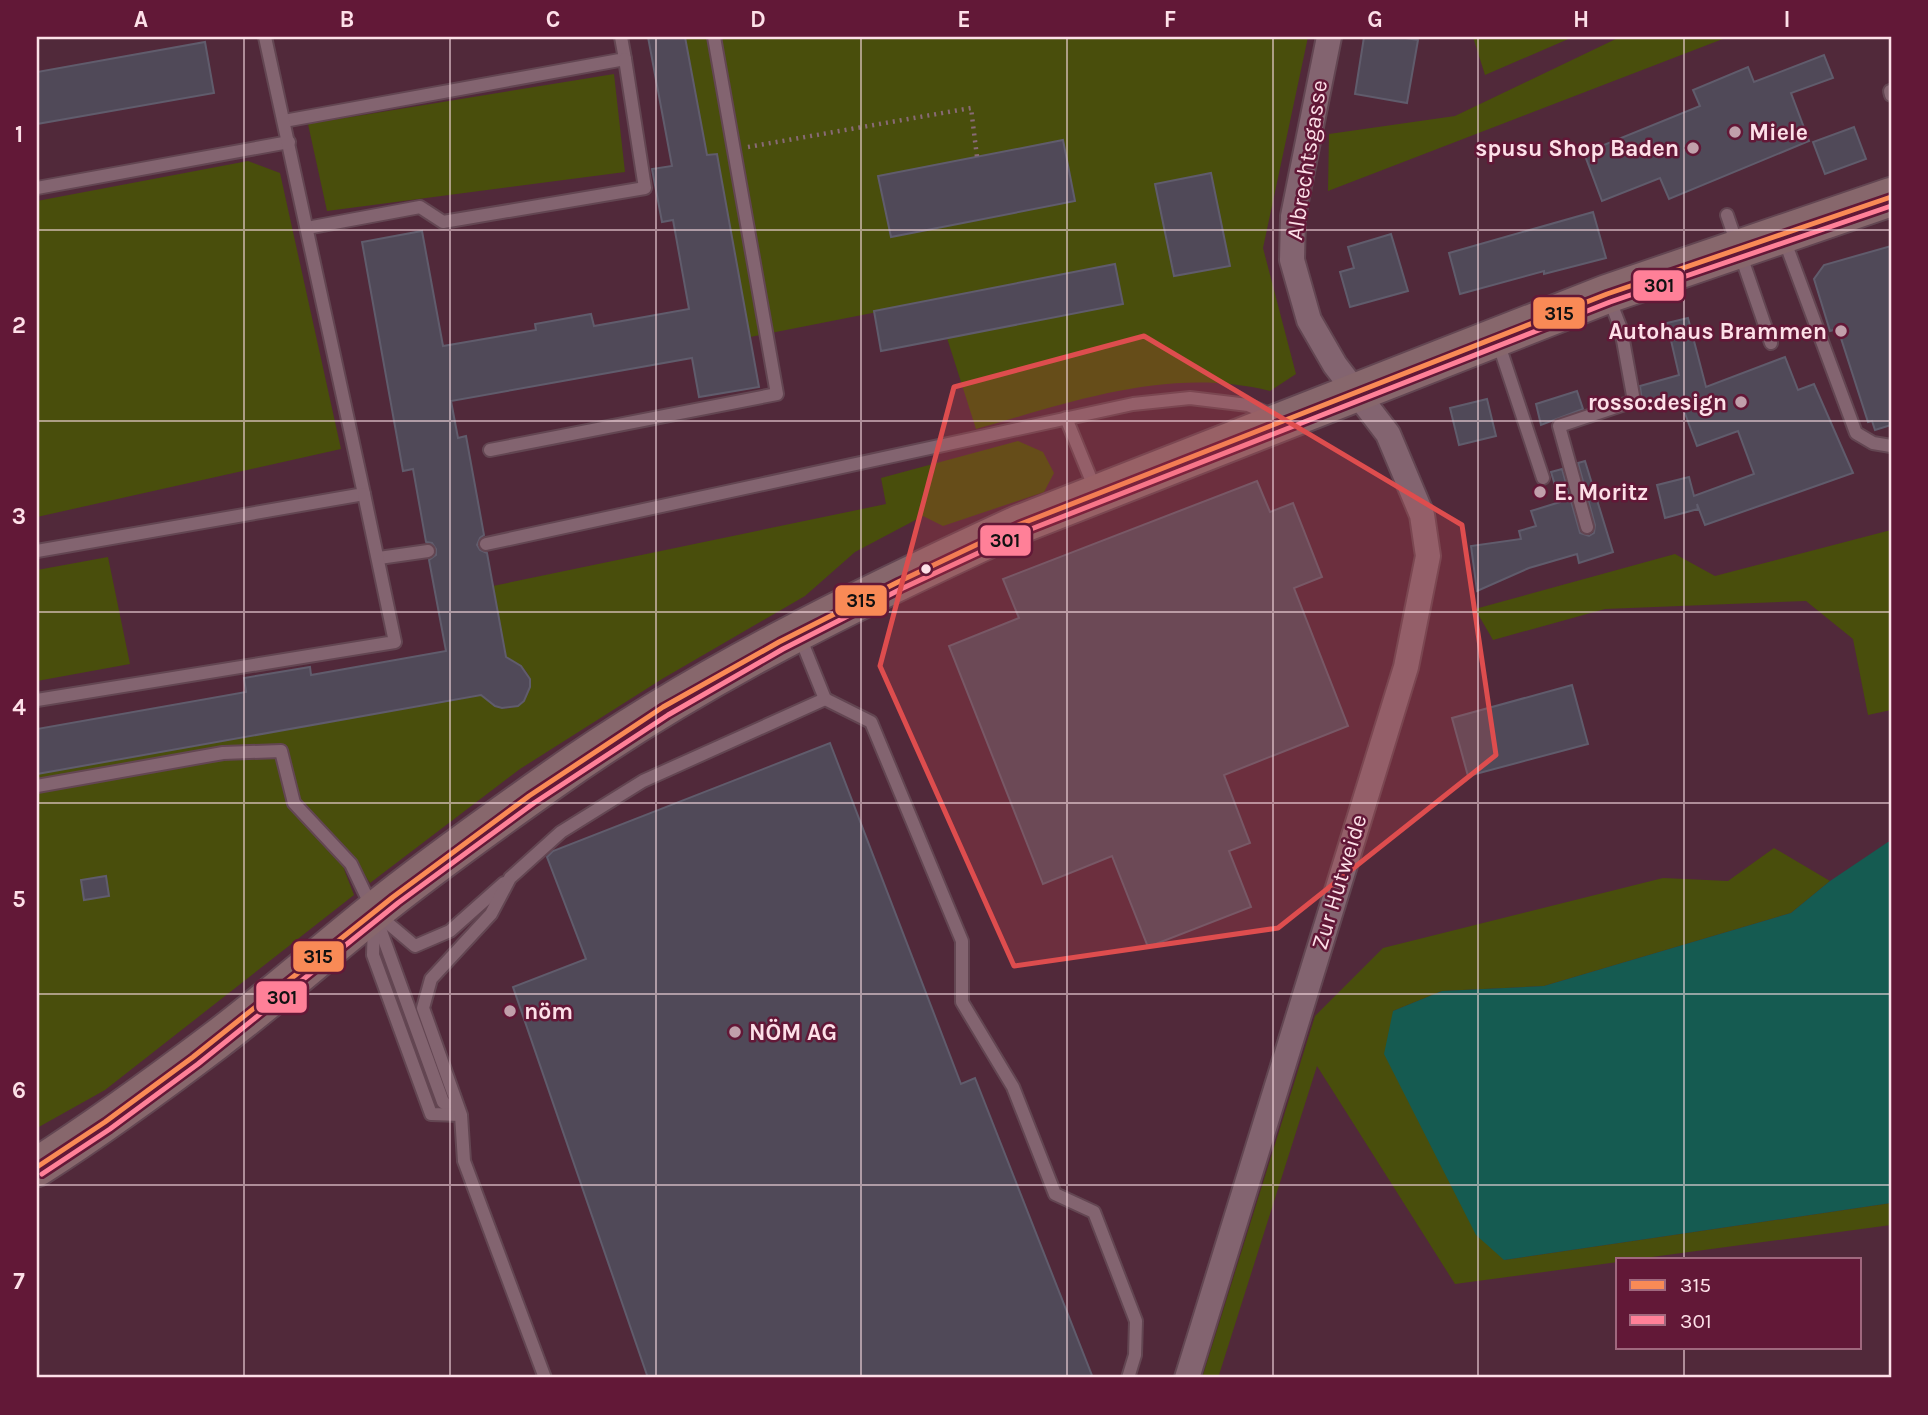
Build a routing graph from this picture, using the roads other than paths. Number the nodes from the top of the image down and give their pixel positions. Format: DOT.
graph roads {
  1 [pos="265,37"];
  2 [pos="621,37"];
  3 [pos="714,37"];
  4 [pos="1329,37"];
  5 [pos="625,59"];
  6 [pos="284,121"];
  7 [pos="289,142"];
  8 [pos="37,188"];
  9 [pos="1891,197"];
  10 [pos="307,228"];
  11 [pos="1733,231"];
  12 [pos="1782,233"];
  13 [pos="1607,294"];
  14 [pos="1497,338"];
  15 [pos="1771,343"];
  16 [pos="1357,393"];
  17 [pos="1066,418"];
  18 [pos="1282,421"];
  19 [pos="1891,446"];
  20 [pos="490,450"];
  21 [pos="1542,478"];
  22 [pos="364,494"];
  23 [pos="1097,495"];
  24 [pos="1587,527"];
  25 [pos="486,544"];
  26 [pos="37,551"];
  27 [pos="428,551"];
  28 [pos="379,558"];
  29 [pos="798,631"];
  30 [pos="825,699"];
  31 [pos="37,700"];
  32 [pos="37,786"];
  33 [pos="510,878"];
  34 [pos="374,912"];
  35 [pos="461,1115"];
  36 [pos="37,1167"];
  37 [pos="545,1378"];
  38 [pos="1128,1378"];
  39 [pos="1187,1378"];
  1 -- 6 [label="lane"];
  2 -- 5 [label="lane"];
  3 -- 20 [label="lane"];
  4 -- 16 [label="street, Albrechtsgasse"];
  5 -- 6 [label="lane"];
  5 -- 10 [label="lane"];
  6 -- 7 [label="lane"];
  7 -- 8 [label="lane"];
  7 -- 10 [label="lane"];
  9 -- 12 [label="main road"];
  10 -- 22 [label="lane"];
  11 -- 12 [label="main road"];
  11 -- 13 [label="main road"];
  11 -- 15 [label="lane"];
  12 -- 19 [label="lane"];
  13 -- 14 [label="main road"];
  13 -- 24 [label="lane"];
  14 -- 16 [label="main road"];
  14 -- 21 [label="lane"];
  16 -- 18 [label="main road"];
  16 -- 39 [label="street, Zur Hutweide"];
  17 -- 18 [label="lane"];
  17 -- 23 [label="lane"];
  17 -- 25 [label="lane"];
  18 -- 23 [label="main road"];
  22 -- 26 [label="lane"];
  22 -- 28 [label="lane"];
  23 -- 29 [label="main road"];
  27 -- 28 [label="lane"];
  28 -- 31 [label="lane"];
  29 -- 30 [label="lane"];
  29 -- 34 [label="main road"];
  30 -- 33 [label="lane"];
  30 -- 38 [label="lane"];
  32 -- 34 [label="lane"];
  33 -- 34 [label="lane"];
  33 -- 35 [label="lane"];
  34 -- 35 [label="lane"];
  34 -- 36 [label="main road"];
  35 -- 37 [label="lane"];
}
